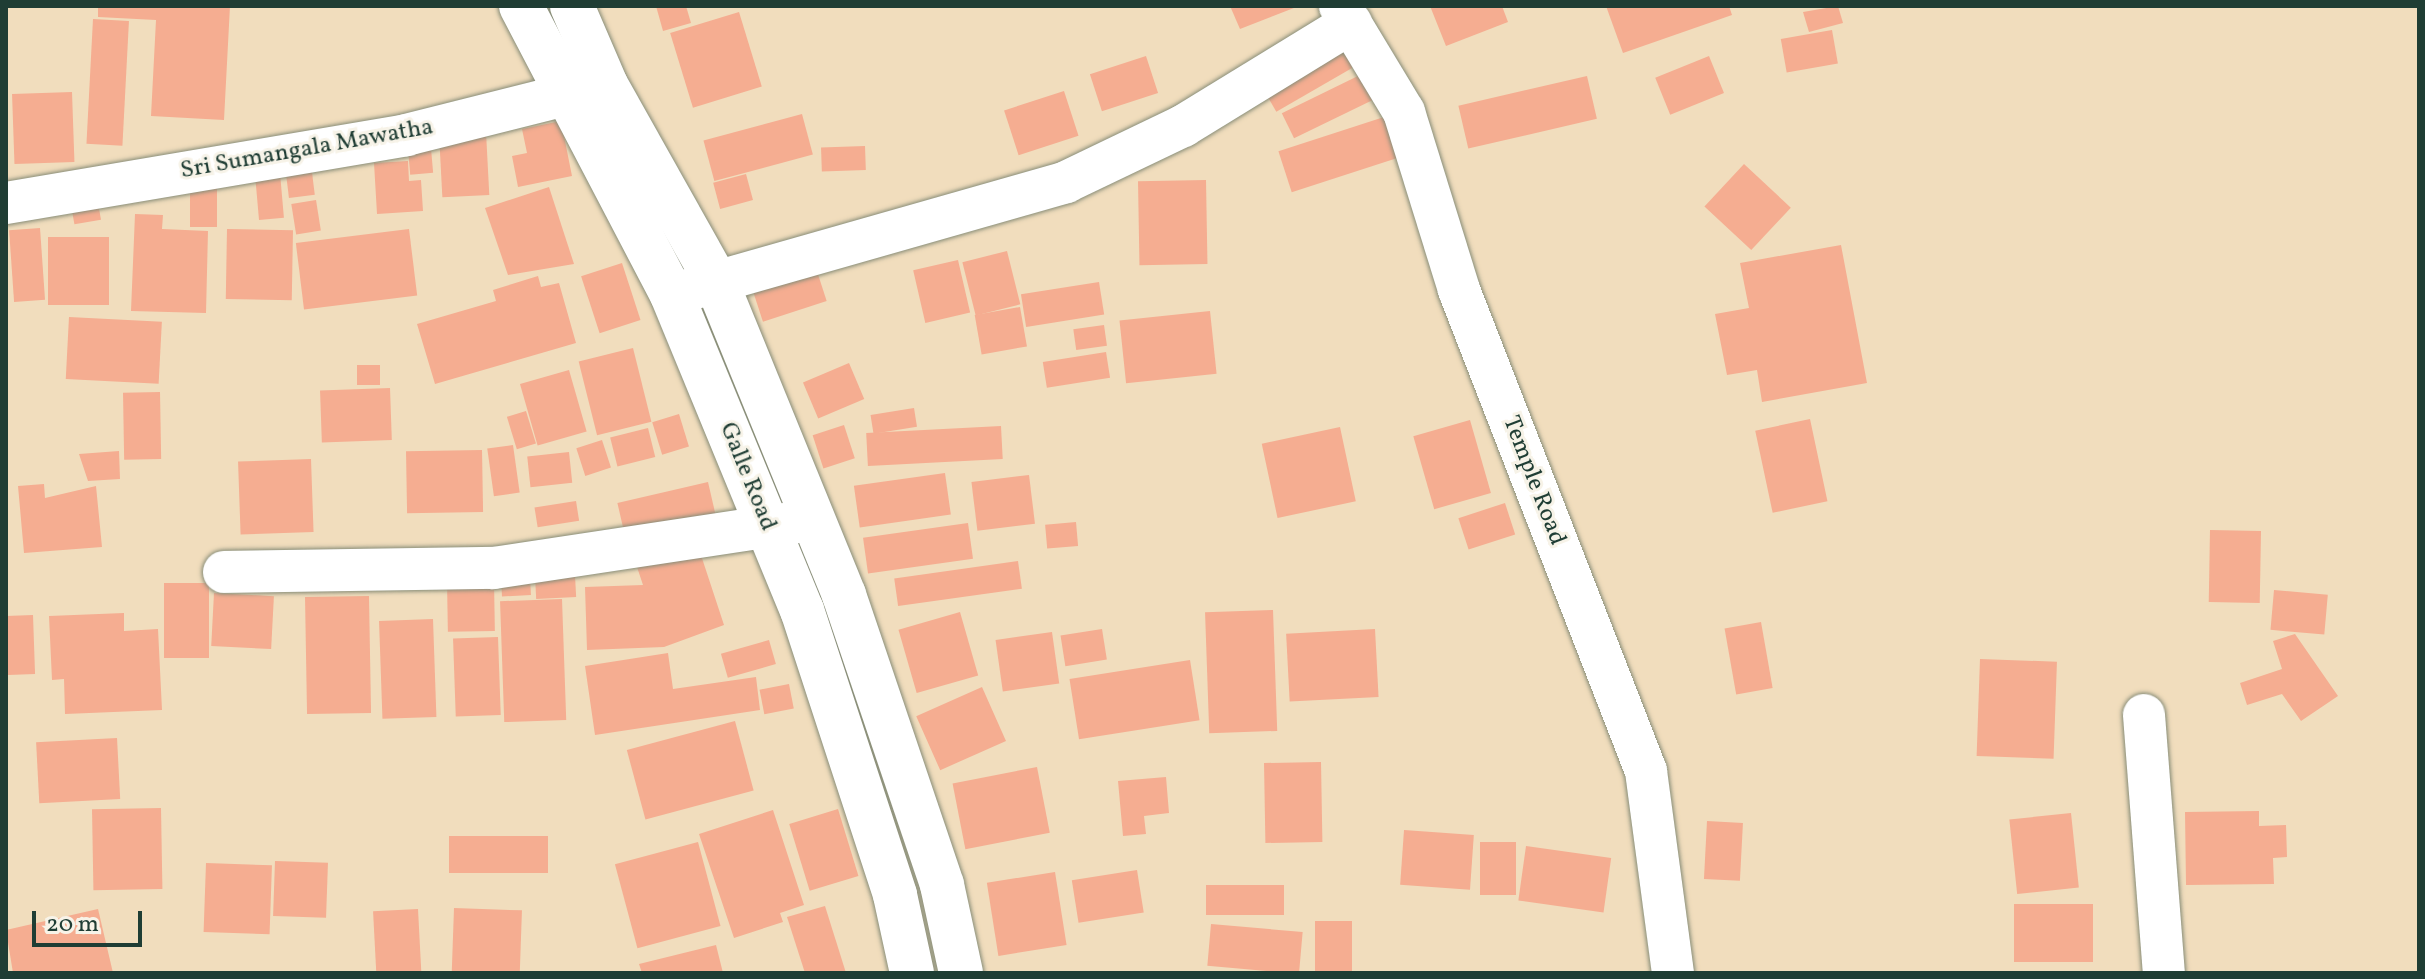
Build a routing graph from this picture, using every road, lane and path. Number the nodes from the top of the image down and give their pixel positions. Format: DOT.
graph roads {
  1 [pos="521,6"];
  2 [pos="572,6"];
  3 [pos="1346,14"];
  4 [pos="606,85"];
  5 [pos="562,96"];
  6 [pos="6,203"];
  7 [pos="716,281"];
  8 [pos="672,295"];
  9 [pos="813,519"];
  10 [pos="767,527"];
  11 [pos="224,572"];
  12 [pos="2144,715"];
  13 [pos="912,973"];
  14 [pos="961,973"];
  15 [pos="1673,973"];
  16 [pos="2164,973"];
  1 -- 5 [label="highway, Galle Road"];
  2 -- 4 [label="highway, Galle Road"];
  3 -- 7 [label="street"];
  3 -- 15 [label="street, Temple Road"];
  4 -- 5 [label="street, Sri Sumangala Mawatha"];
  4 -- 7 [label="highway, Galle Road"];
  5 -- 6 [label="street, Sri Sumangala Mawatha"];
  5 -- 8 [label="highway, Galle Road"];
  7 -- 8 [label="street"];
  7 -- 9 [label="highway, Galle Road"];
  8 -- 10 [label="highway, Galle Road"];
  9 -- 10 [label="street"];
  9 -- 14 [label="highway, Galle Road"];
  10 -- 11 [label="street"];
  10 -- 13 [label="highway, Galle Road"];
  12 -- 16 [label="street"];
}
